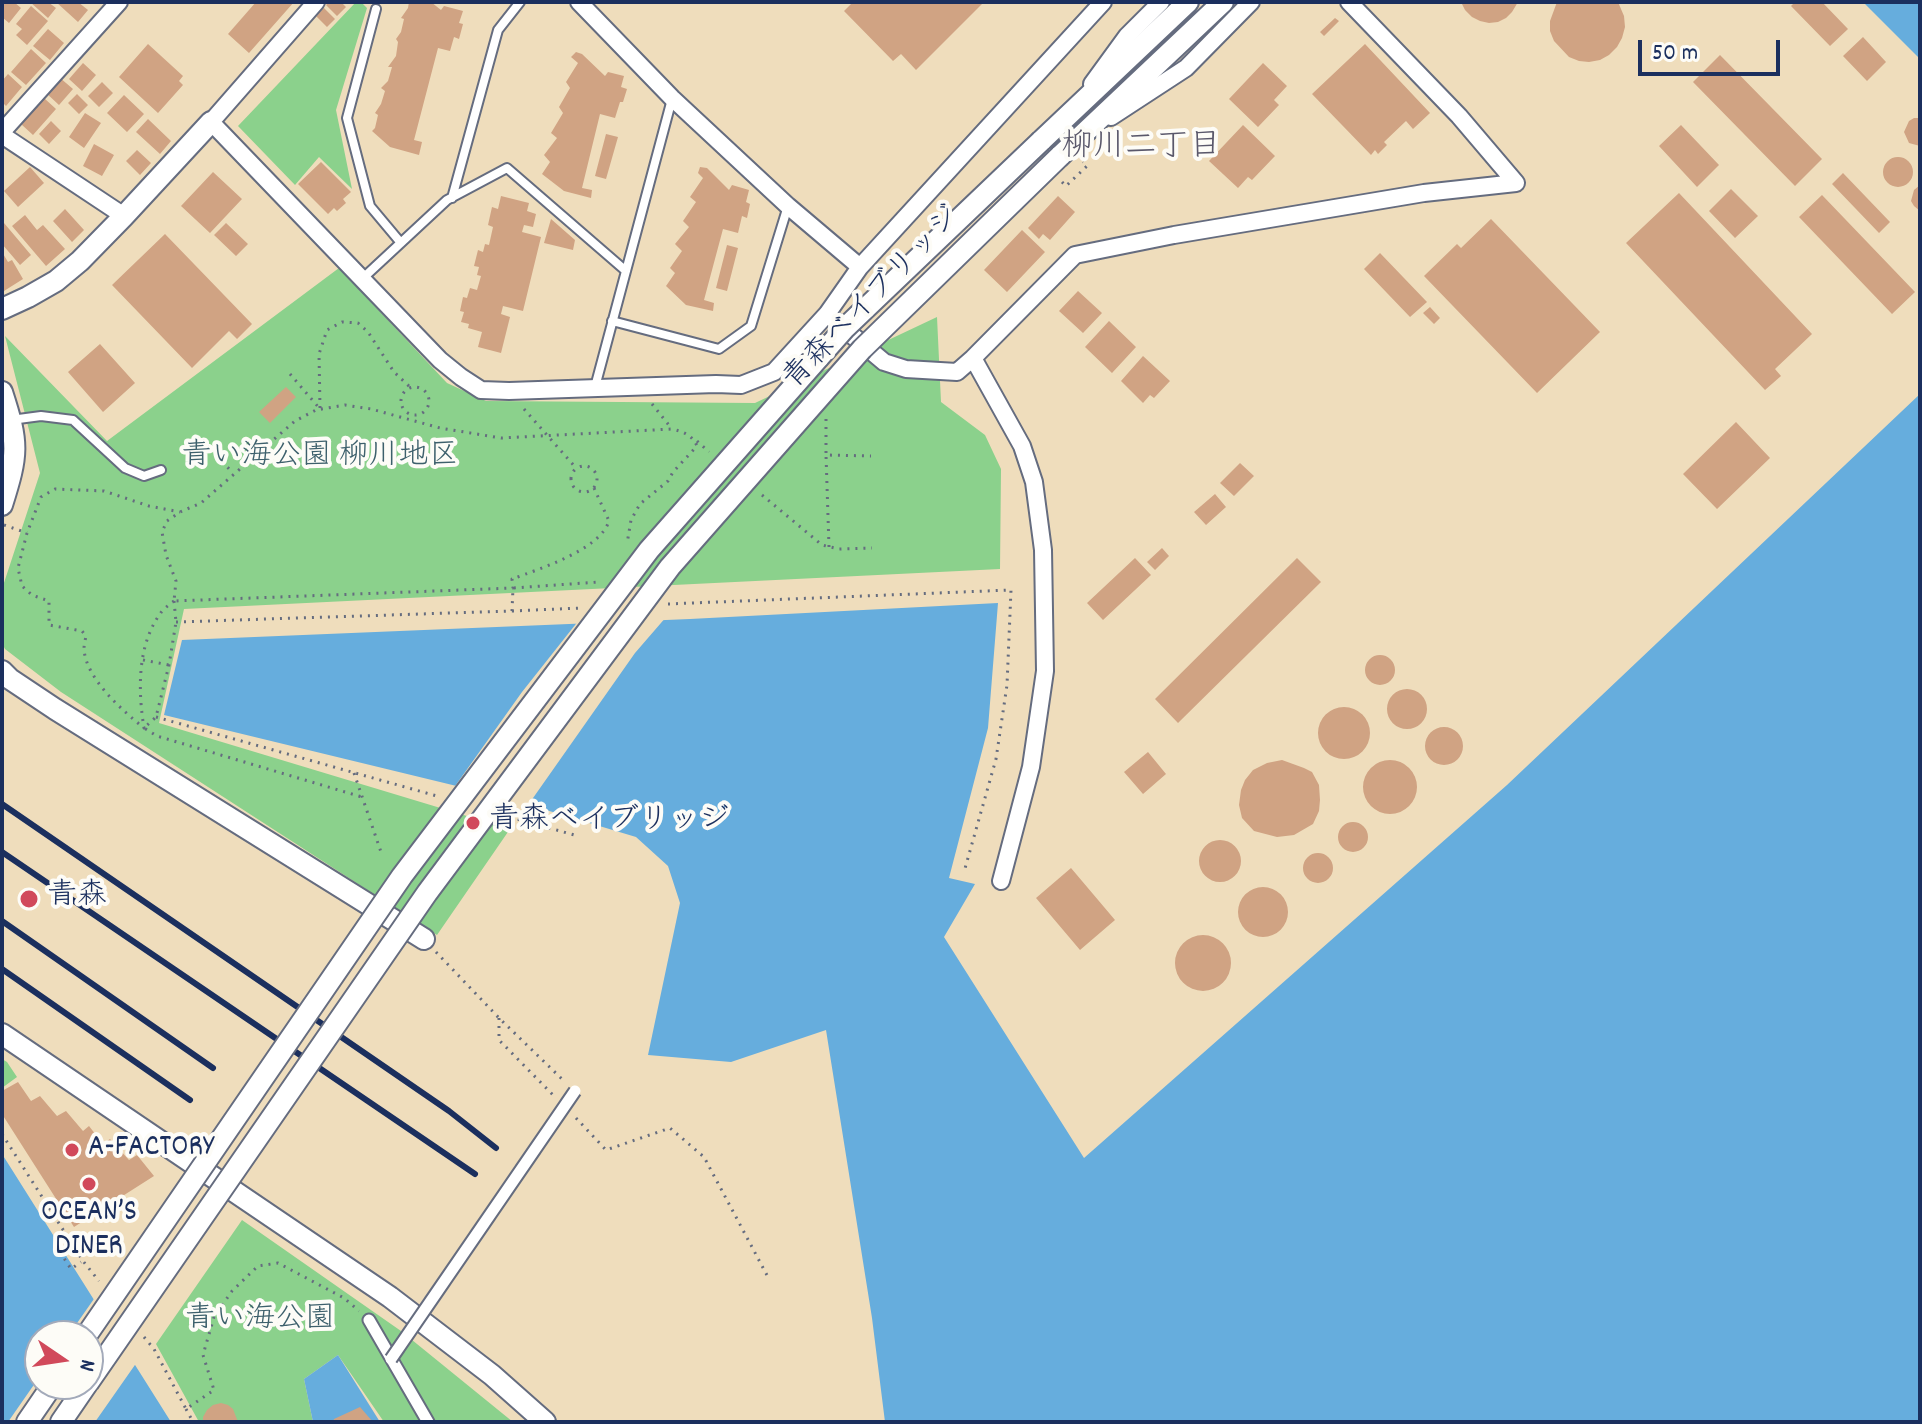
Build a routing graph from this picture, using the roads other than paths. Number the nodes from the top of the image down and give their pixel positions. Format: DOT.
graph roads {
  1 [pos="119,2"];
  2 [pos="316,2"];
  3 [pos="520,2"];
  4 [pos="579,2"];
  5 [pos="1102,2"];
  6 [pos="1161,2"];
  7 [pos="1188,2"];
  8 [pos="1223,2"];
  9 [pos="1251,2"];
  10 [pos="1349,2"];
  11 [pos="376,9"];
  12 [pos="672,98"];
  13 [pos="1075,108"];
  14 [pos="211,122"];
  15 [pos="2,133"];
  16 [pos="1077,139"];
  17 [pos="452,198"];
  18 [pos="788,206"];
  19 [pos="124,216"];
  20 [pos="401,243"];
  21 [pos="860,267"];
  22 [pos="626,271"];
  23 [pos="362,279"];
  24 [pos="2,309"];
  25 [pos="827,314"];
  26 [pos="612,321"];
  27 [pos="973,358"];
  28 [pos="595,388"];
  29 [pos="2,392"];
  30 [pos="11,420"];
  31 [pos="161,470"];
  32 [pos="2,505"];
  33 [pos="2,671"];
  34 [pos="1001,881"];
  35 [pos="424,939"];
  36 [pos="2,1034"];
  37 [pos="575,1091"];
  38 [pos="97,1320"];
  39 [pos="369,1320"];
  40 [pos="391,1359"];
  41 [pos="104,1360"];
  42 [pos="42,1400"];
  43 [pos="76,1400"];
  44 [pos="27,1422"];
  45 [pos="61,1422"];
  46 [pos="428,1422"];
  47 [pos="545,1422"];
  1 -- 15 [label="street"];
  2 -- 14 [label="street"];
  3 -- 17 [label="lane"];
  4 -- 12 [label="street"];
  5 -- 21 [label="street"];
  6 -- 13 [label="street"];
  7 -- 13 [label="street, 青森ベイブリッジ"];
  8 -- 16 [label="street, 青森ベイブリッジ"];
  9 -- 16 [label="street"];
  10 -- 27 [label="street"];
  11 -- 20 [label="lane"];
  12 -- 18 [label="street"];
  12 -- 22 [label="lane"];
  13 -- 38 [label="street, 青森ベイブリッジ, bridge"];
  14 -- 19 [label="street"];
  14 -- 23 [label="street"];
  15 -- 19 [label="street"];
  16 -- 41 [label="street, 青森ベイブリッジ, bridge"];
  17 -- 20 [label="lane"];
  17 -- 22 [label="lane"];
  18 -- 21 [label="street"];
  18 -- 26 [label="lane"];
  19 -- 24 [label="street"];
  20 -- 23 [label="lane"];
  21 -- 25 [label="street"];
  22 -- 26 [label="lane"];
  23 -- 28 [label="street"];
  25 -- 27 [label="street"];
  25 -- 28 [label="street"];
  26 -- 28 [label="lane"];
  27 -- 34 [label="street"];
  29 -- 30 [label="street"];
  30 -- 31 [label="lane"];
  30 -- 32 [label="street"];
  33 -- 35 [label="street"];
  36 -- 47 [label="street"];
  37 -- 40 [label="street, bridge"];
  39 -- 40 [label="street"];
  40 -- 46 [label="street"];
  42 -- 44 [label="street"];
  43 -- 45 [label="street, 青森ベイブリッジ"];
}
